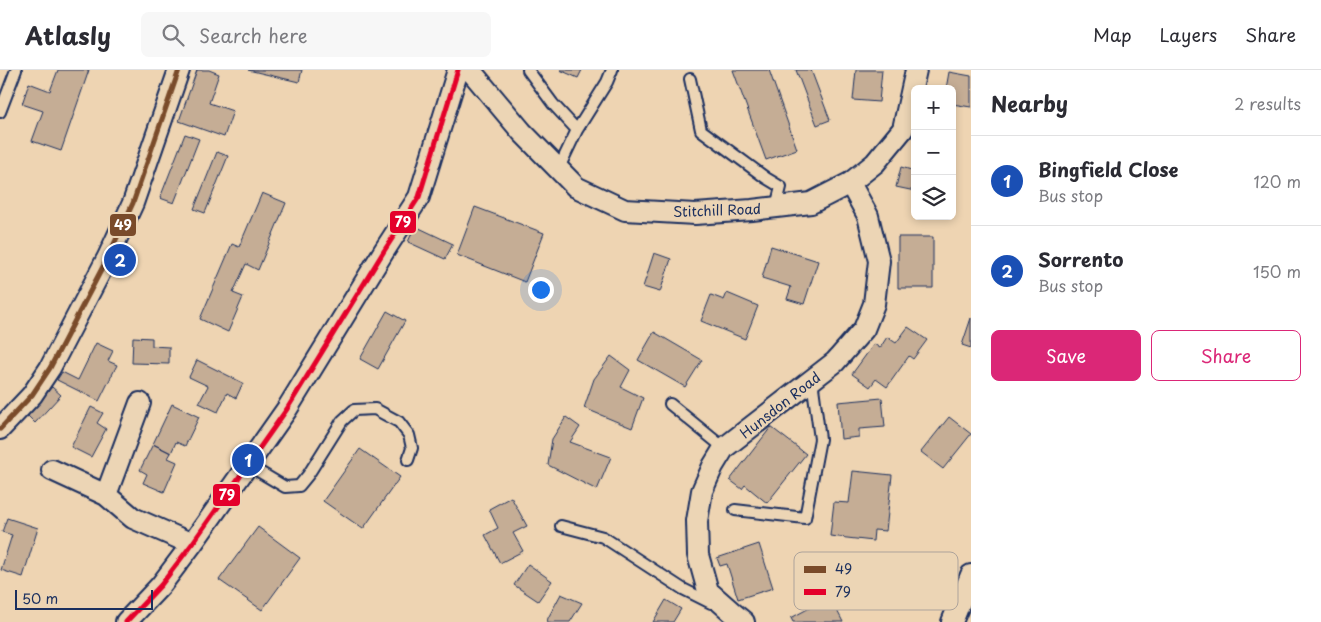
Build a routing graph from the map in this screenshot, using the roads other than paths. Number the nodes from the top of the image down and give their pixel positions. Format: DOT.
graph roads {
  1 [pos="16,70"];
  2 [pos="179,70"];
  3 [pos="458,70"];
  4 [pos="470,70"];
  5 [pos="528,70"];
  6 [pos="612,70"];
  7 [pos="916,70"];
  8 [pos="690,79"];
  9 [pos="0,112"];
  10 [pos="577,130"];
  11 [pos="558,170"];
  12 [pos="850,183"];
  13 [pos="776,207"];
  14 [pos="812,380"];
  15 [pos="140,403"];
  16 [pos="670,404"];
  17 [pos="0,429"];
  18 [pos="724,448"];
  19 [pos="408,460"];
  20 [pos="248,465"];
  21 [pos="52,470"];
  22 [pos="106,495"];
  23 [pos="735,510"];
  24 [pos="561,526"];
  25 [pos="192,544"];
  26 [pos="971,575"];
  27 [pos="958,607"];
  28 [pos="957,610"];
  29 [pos="738,618"];
  30 [pos="126,622"];
  31 [pos="952,622"];
  1 -- 9 [label="lane"];
  2 -- 17 [label="street"];
  3 -- 20 [label="street"];
  4 -- 11 [label="street, Stitchill Road"];
  5 -- 10 [label="lane"];
  6 -- 10 [label="lane"];
  7 -- 12 [label="street, Stitchill Road"];
  8 -- 13 [label="lane"];
  10 -- 11 [label="lane"];
  11 -- 13 [label="street, Stitchill Road"];
  12 -- 13 [label="street, Stitchill Road"];
  12 -- 14 [label="street, Hunsdon Road"];
  14 -- 18 [label="street, Hunsdon Road"];
  14 -- 23 [label="lane"];
  15 -- 22 [label="street"];
  16 -- 18 [label="lane"];
  18 -- 29 [label="street, Hunsdon Road"];
  19 -- 20 [label="lane"];
  20 -- 25 [label="street"];
  21 -- 22 [label="street"];
  22 -- 25 [label="street"];
  24 -- 29 [label="lane"];
  25 -- 30 [label="street"];
  26 -- 27 [label="street"];
  28 -- 31 [label="street"];
}
